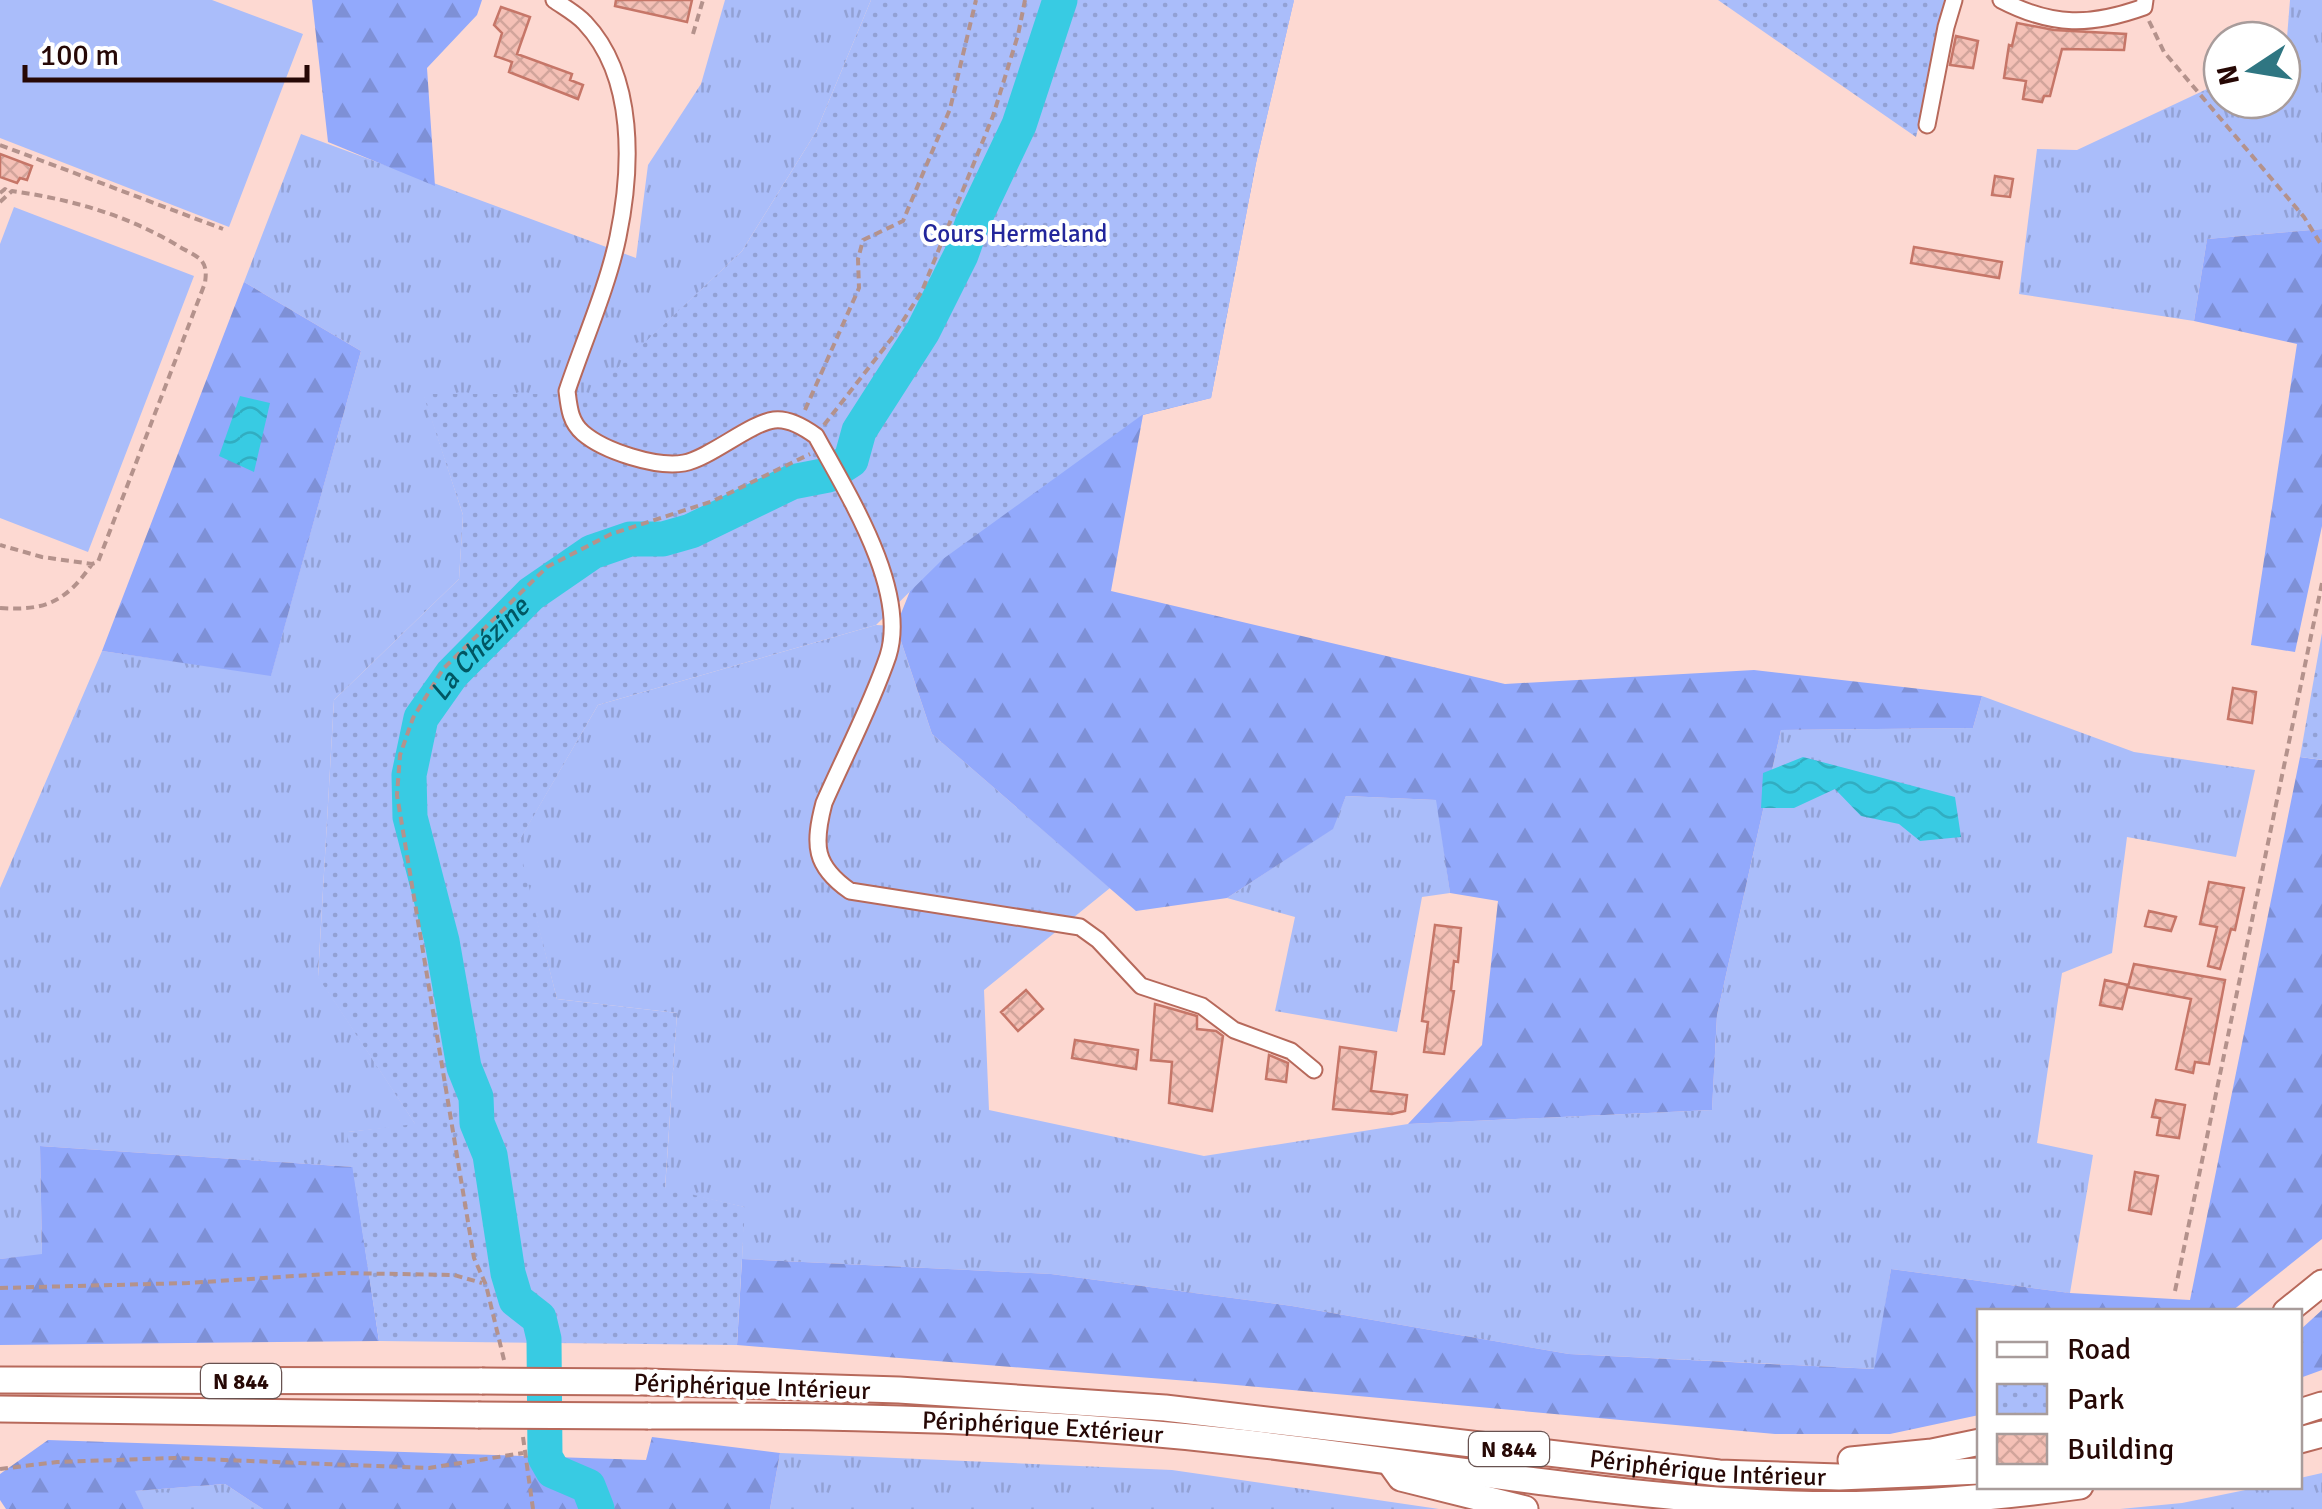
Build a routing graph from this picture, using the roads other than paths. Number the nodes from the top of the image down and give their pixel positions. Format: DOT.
graph roads {
  1 [pos="554,0"];
  2 [pos="1954,0"];
  3 [pos="2001,0"];
  4 [pos="2144,4"];
  5 [pos="1927,125"];
  6 [pos="1314,1070"];
  7 [pos="2322,1283"];
  8 [pos="2290,1309"];
  9 [pos="0,1380"];
  10 [pos="0,1409"];
  11 [pos="1977,1443"];
  12 [pos="1388,1460"];
  13 [pos="1977,1471"];
  14 [pos="1806,1477"];
  15 [pos="2051,1489"];
  16 [pos="1525,1509"];
  1 -- 6 [label="street"];
  2 -- 5 [label="street"];
  3 -- 4 [label="street"];
  7 -- 8 [label="highway"];
  9 -- 14 [label="highway, Périphérique Intérieur / N 844, bridge"];
  10 -- 12 [label="highway, Périphérique Extérieur / N 844, bridge"];
  11 -- 14 [label="highway"];
  12 -- 15 [label="highway, Périphérique Extérieur / N 844"];
  12 -- 16 [label="highway"];
  13 -- 14 [label="highway, Périphérique Intérieur / N 844"];
}
